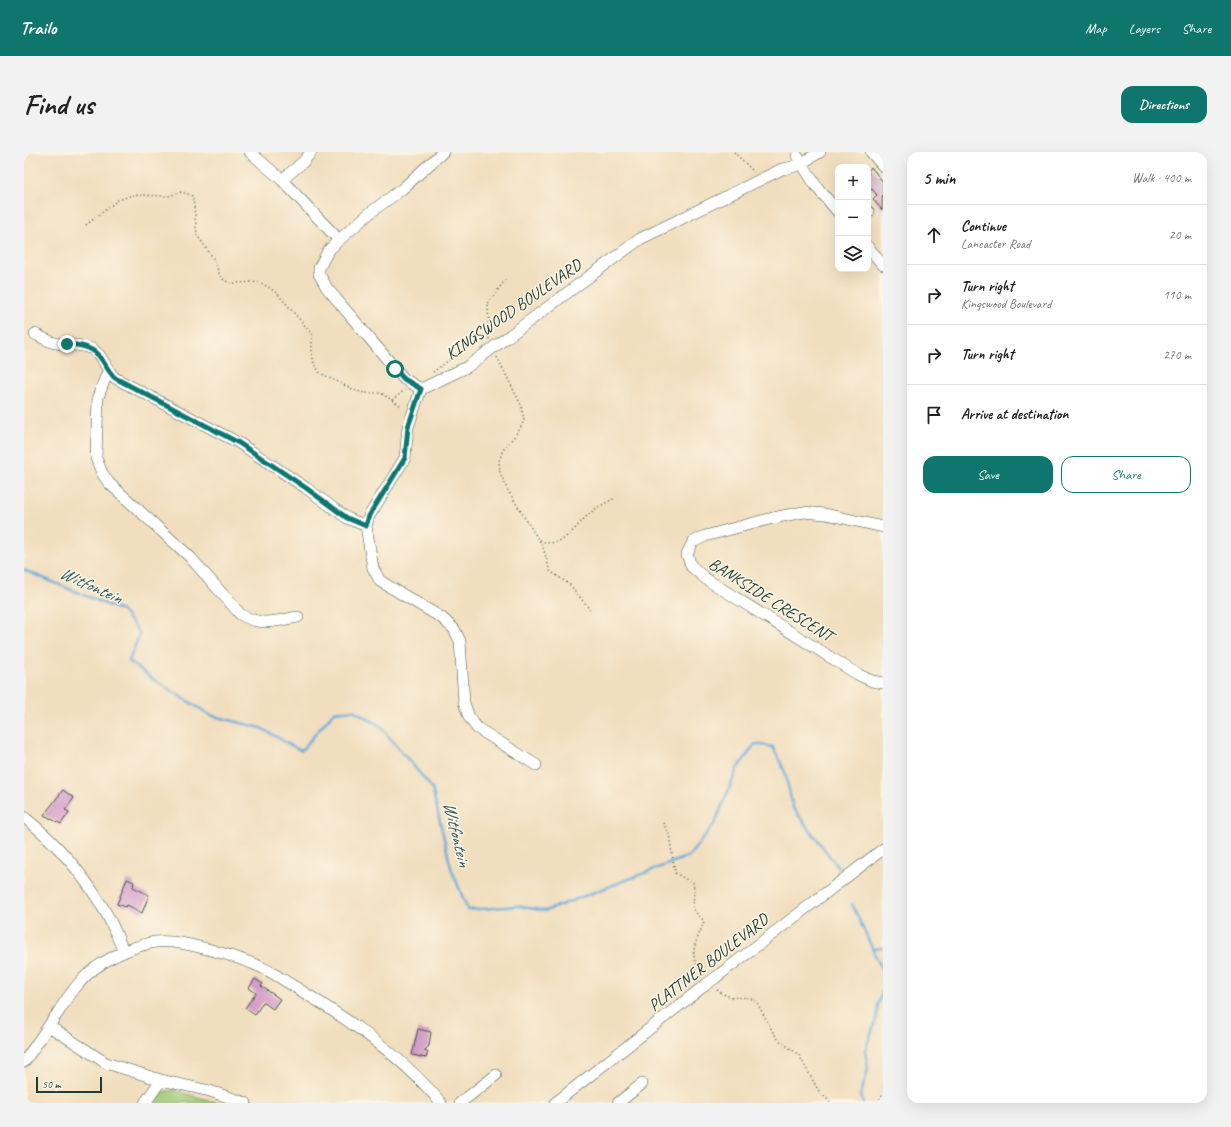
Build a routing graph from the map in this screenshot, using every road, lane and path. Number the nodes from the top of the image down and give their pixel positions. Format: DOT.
graph roads {
  1 [pos="250,152"];
  2 [pos="311,152"];
  3 [pos="443,152"];
  4 [pos="734,152"];
  5 [pos="820,152"];
  6 [pos="871,152"];
  7 [pos="801,157"];
  8 [pos="883,166"];
  9 [pos="282,180"];
  10 [pos="761,180"];
  11 [pos="835,208"];
  12 [pos="86,225"];
  13 [pos="339,240"];
  14 [pos="871,251"];
  15 [pos="883,265"];
  16 [pos="507,277"];
  17 [pos="35,334"];
  18 [pos="488,334"];
  19 [pos="493,348"];
  20 [pos="108,371"];
  21 [pos="431,373"];
  22 [pos="417,387"];
  23 [pos="392,400"];
  24 [pos="401,406"];
  25 [pos="615,498"];
  26 [pos="366,526"];
  27 [pos="883,527"];
  28 [pos="539,539"];
  29 [pos="592,612"];
  30 [pos="298,617"];
  31 [pos="883,683"];
  32 [pos="536,765"];
  33 [pos="24,817"];
  34 [pos="663,823"];
  35 [pos="883,849"];
  36 [pos="124,952"];
  37 [pos="708,981"];
  38 [pos="716,989"];
  39 [pos="49,1026"];
  40 [pos="24,1062"];
  41 [pos="496,1075"];
  42 [pos="161,1080"];
  43 [pos="642,1084"];
  44 [pos="883,1094"];
  45 [pos="145,1103"];
  46 [pos="246,1103"];
  47 [pos="441,1103"];
  48 [pos="460,1103"];
  49 [pos="555,1103"];
  50 [pos="618,1103"];
  51 [pos="831,1103"];
  52 [pos="878,1103"];
  1 -- 9 [label="street"];
  2 -- 9 [label="street"];
  3 -- 13 [label="street"];
  4 -- 10 [label="path"];
  5 -- 7 [label="street, KINGSWOOD BOULEVARD"];
  6 -- 8 [label="street"];
  7 -- 10 [label="street, KINGSWOOD BOULEVARD"];
  7 -- 11 [label="street"];
  9 -- 13 [label="street"];
  10 -- 19 [label="street, KINGSWOOD BOULEVARD"];
  12 -- 23 [label="path"];
  13 -- 22 [label="street"];
  14 -- 15 [label="street"];
  16 -- 18 [label="path"];
  17 -- 20 [label="street"];
  18 -- 19 [label="path"];
  18 -- 21 [label="path"];
  19 -- 22 [label="street, KINGSWOOD BOULEVARD"];
  19 -- 28 [label="path"];
  20 -- 26 [label="street"];
  20 -- 30 [label="street"];
  22 -- 23 [label="path"];
  22 -- 26 [label="street"];
  23 -- 24 [label="path"];
  25 -- 28 [label="path"];
  26 -- 32 [label="street"];
  27 -- 31 [label="street, BANKSIDE CRESCENT"];
  28 -- 29 [label="path"];
  33 -- 36 [label="street"];
  34 -- 37 [label="path"];
  35 -- 37 [label="street, PLATTNER BOULEVARD"];
  36 -- 39 [label="street"];
  36 -- 47 [label="street"];
  37 -- 49 [label="street, PLATTNER BOULEVARD"];
  38 -- 51 [label="path"];
  39 -- 40 [label="street"];
  39 -- 42 [label="street"];
  41 -- 48 [label="street"];
  42 -- 45 [label="street"];
  42 -- 46 [label="street"];
  43 -- 50 [label="street"];
  44 -- 52 [label="path"];
}
